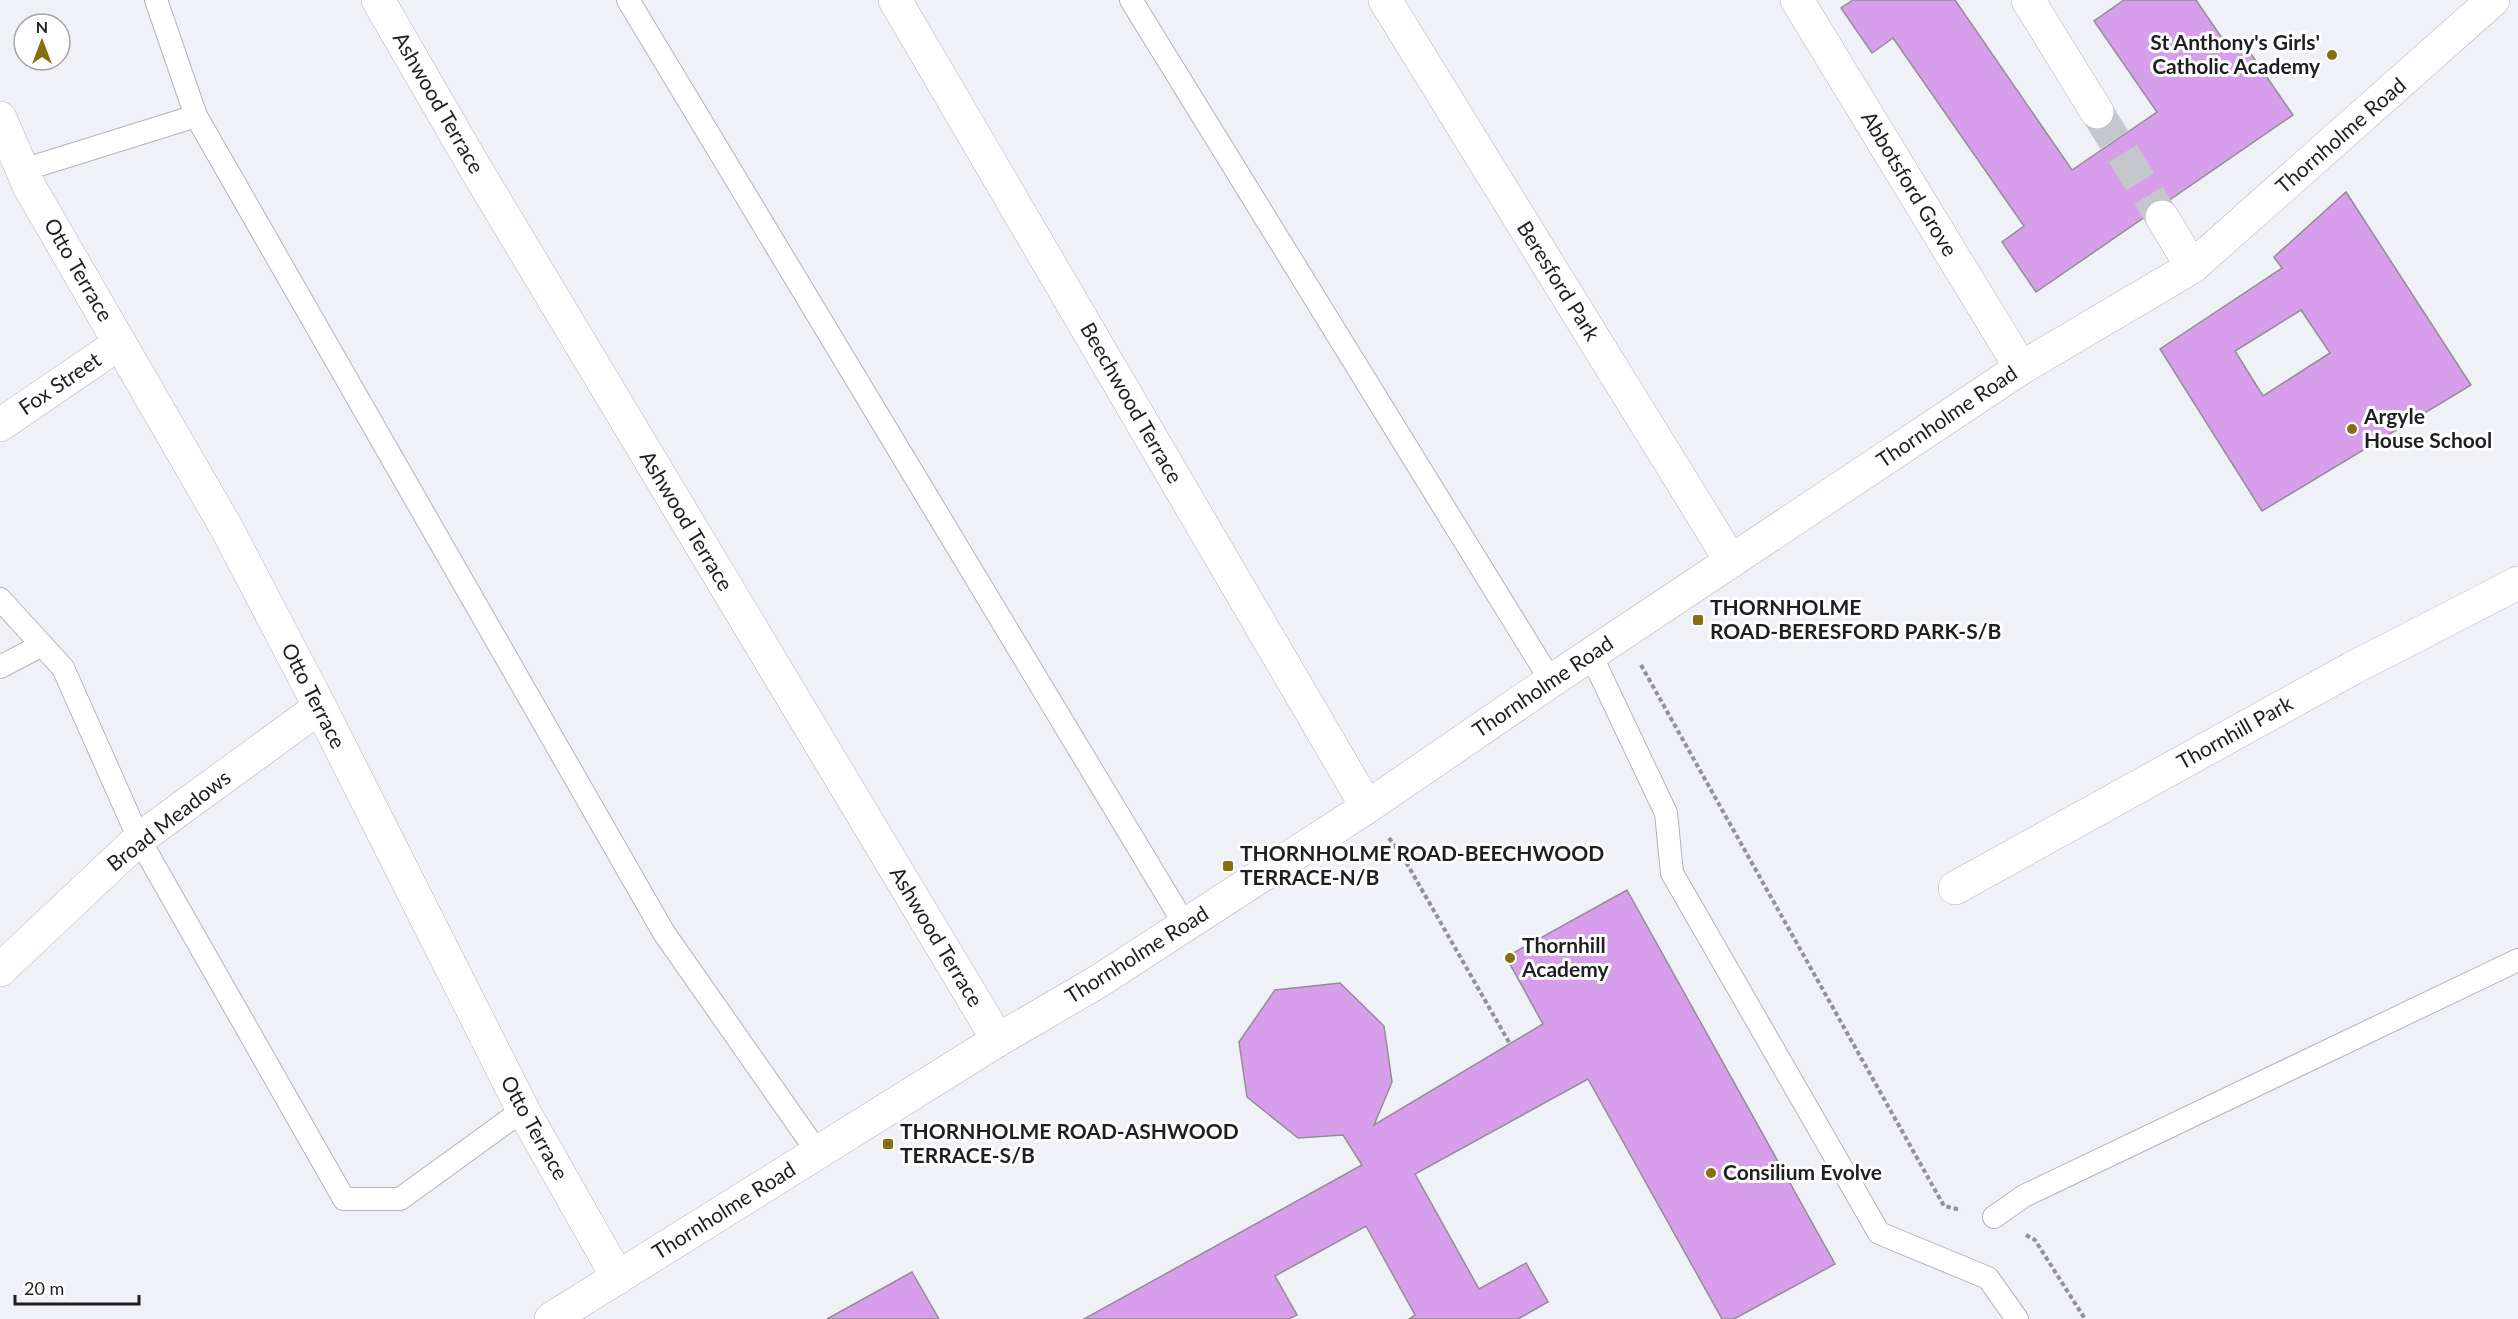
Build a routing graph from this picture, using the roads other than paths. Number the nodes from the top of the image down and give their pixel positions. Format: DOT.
graph roads {
  1 [pos="156,0"];
  2 [pos="378,0"];
  3 [pos="628,0"];
  4 [pos="895,0"];
  5 [pos="1131,0"];
  6 [pos="1385,0"];
  7 [pos="1797,0"];
  8 [pos="2493,0"];
  9 [pos="2032,1"];
  10 [pos="2097,112"];
  11 [pos="196,116"];
  12 [pos="0,118"];
  13 [pos="23,170"];
  14 [pos="2162,217"];
  15 [pos="2192,267"];
  16 [pos="120,343"];
  17 [pos="2021,368"];
  18 [pos="0,425"];
  19 [pos="1731,561"];
  20 [pos="2518,583"];
  21 [pos="0,599"];
  22 [pos="42,645"];
  23 [pos="1591,655"];
  24 [pos="0,667"];
  25 [pos="1551,681"];
  26 [pos="320,707"];
  27 [pos="1367,807"];
  28 [pos="139,839"];
  29 [pos="1956,888"];
  30 [pos="1185,925"];
  31 [pos="2518,960"];
  32 [pos="0,970"];
  33 [pos="998,1040"];
  34 [pos="523,1110"];
  35 [pos="818,1153"];
  36 [pos="1994,1217"];
  37 [pos="618,1278"];
  38 [pos="551,1319"];
  39 [pos="2017,1319"];
  1 -- 11 [label="lane"];
  2 -- 33 [label="street, Ashwood Terrace"];
  3 -- 30 [label="lane"];
  4 -- 27 [label="street, Beechwood Terrace"];
  5 -- 25 [label="lane"];
  6 -- 19 [label="street, Beresford Park"];
  7 -- 17 [label="street, Abbotsford Grove"];
  8 -- 15 [label="street, Thornholme Road"];
  9 -- 10 [label="street"];
  11 -- 13 [label="lane"];
  11 -- 35 [label="lane"];
  12 -- 13 [label="street, Otto Terrace"];
  13 -- 16 [label="street, Otto Terrace"];
  14 -- 15 [label="street"];
  15 -- 17 [label="street, Thornholme Road"];
  16 -- 18 [label="street, Fox Street"];
  16 -- 26 [label="street, Otto Terrace"];
  17 -- 19 [label="street, Thornholme Road"];
  19 -- 23 [label="street, Thornholme Road"];
  20 -- 29 [label="street, Thornhill Park"];
  21 -- 22 [label="lane"];
  22 -- 24 [label="lane"];
  22 -- 28 [label="lane"];
  23 -- 25 [label="street, Thornholme Road"];
  23 -- 39 [label="lane"];
  25 -- 27 [label="street, Thornholme Road"];
  26 -- 28 [label="street, Broad Meadows"];
  26 -- 34 [label="street, Otto Terrace"];
  27 -- 30 [label="street, Thornholme Road"];
  28 -- 32 [label="street, Broad Meadows"];
  28 -- 34 [label="lane"];
  30 -- 33 [label="street, Thornholme Road"];
  31 -- 36 [label="lane"];
  33 -- 35 [label="street, Thornholme Road"];
  34 -- 37 [label="street, Otto Terrace"];
  35 -- 37 [label="street, Thornholme Road"];
  37 -- 38 [label="street, Thornholme Road"];
}
